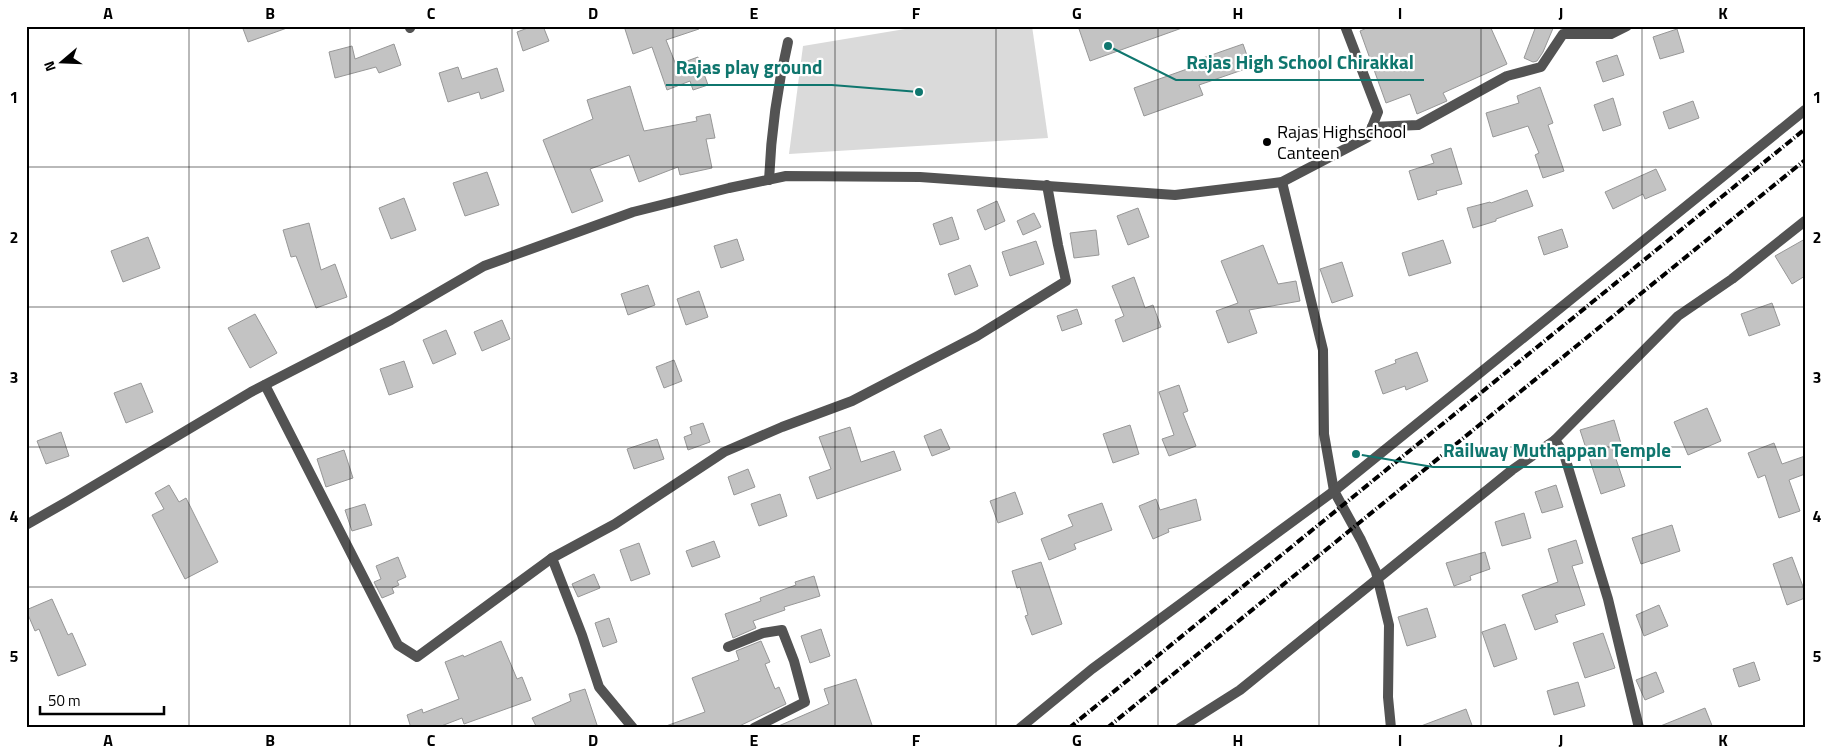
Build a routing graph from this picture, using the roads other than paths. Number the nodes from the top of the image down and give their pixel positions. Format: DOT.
graph roads {
  1 [pos="1345,26"];
  2 [pos="1626,26"];
  3 [pos="788,42"];
  4 [pos="1805,110"];
  5 [pos="1372,127"];
  6 [pos="768,180"];
  7 [pos="1282,182"];
  8 [pos="1047,185"];
  9 [pos="1805,221"];
  10 [pos="265,385"];
  11 [pos="1554,440"];
  12 [pos="1334,491"];
  13 [pos="26,525"];
  14 [pos="552,558"];
  15 [pos="1377,578"];
  16 [pos="728,647"];
  17 [pos="633,728"];
  18 [pos="754,728"];
  19 [pos="1020,728"];
  20 [pos="1180,728"];
  21 [pos="1391,728"];
  22 [pos="1639,728"];
  1 -- 5 [label="street"];
  2 -- 5 [label="street"];
  3 -- 6 [label="street"];
  4 -- 12 [label="street"];
  5 -- 7 [label="street"];
  6 -- 8 [label="street"];
  6 -- 10 [label="street"];
  7 -- 8 [label="street"];
  7 -- 12 [label="street"];
  8 -- 14 [label="street"];
  9 -- 11 [label="street"];
  10 -- 13 [label="street"];
  10 -- 14 [label="street"];
  11 -- 15 [label="street"];
  11 -- 22 [label="street"];
  12 -- 15 [label="street"];
  12 -- 19 [label="street"];
  14 -- 17 [label="street"];
  15 -- 20 [label="street"];
  15 -- 21 [label="street"];
  16 -- 18 [label="street"];
}
